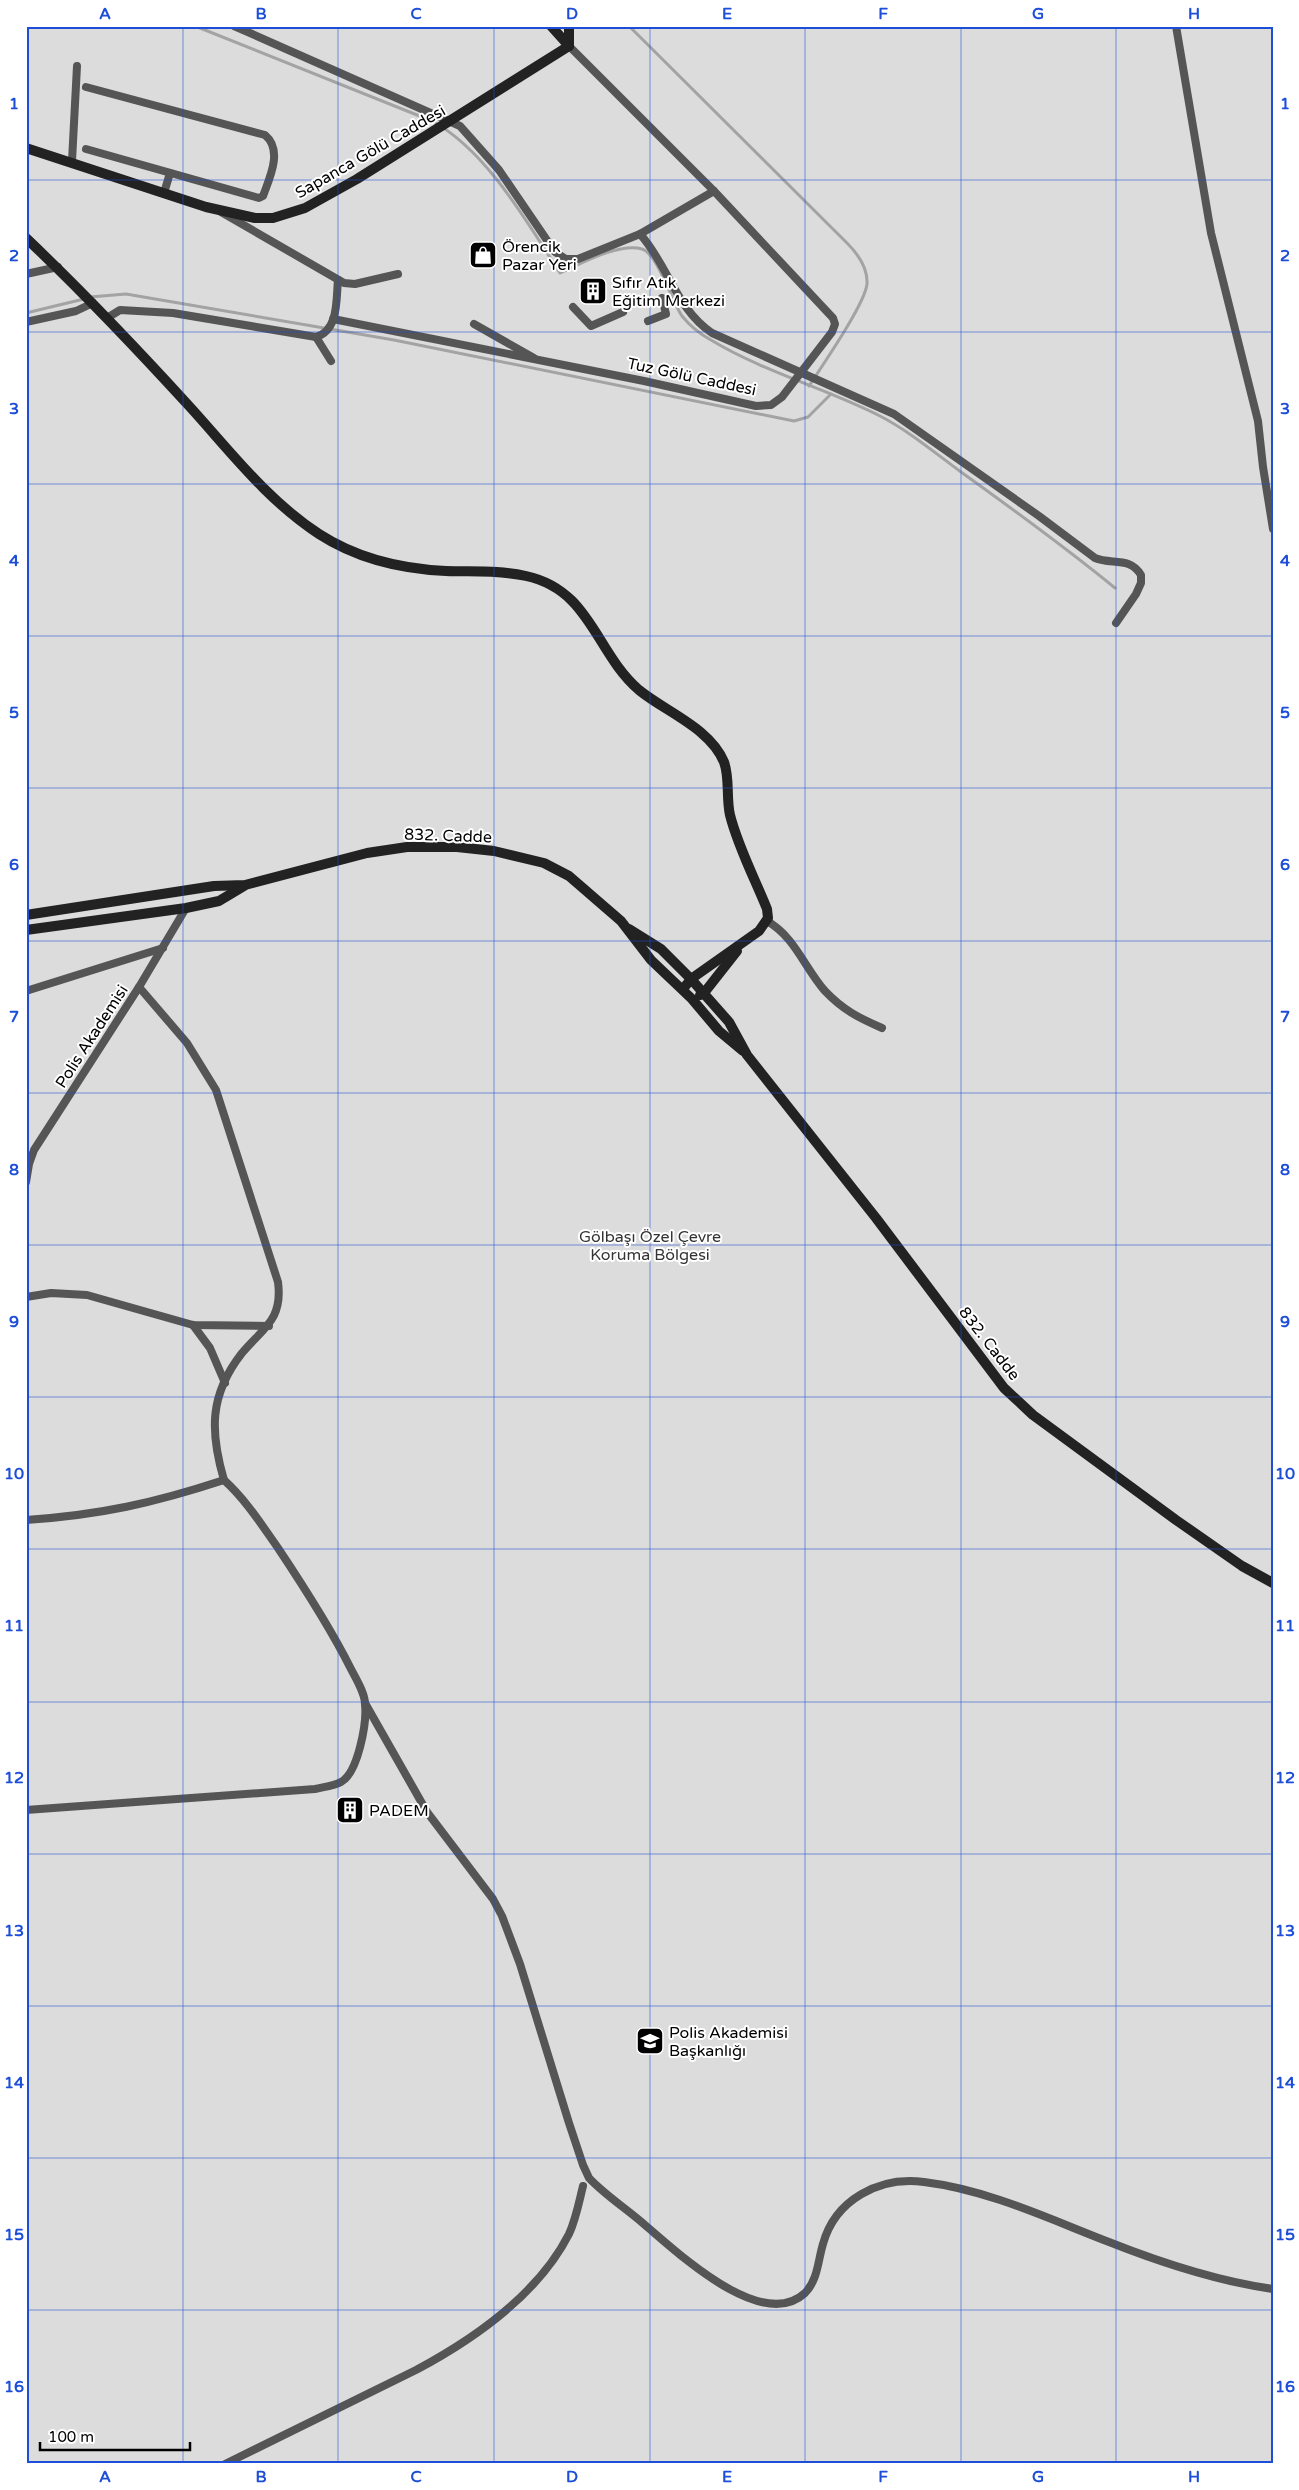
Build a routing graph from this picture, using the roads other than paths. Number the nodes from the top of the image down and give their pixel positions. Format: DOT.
graph roads {
  1 [pos="234,26"];
  2 [pos="551,26"];
  3 [pos="569,26"];
  4 [pos="1176,26"];
  5 [pos="569,46"];
  6 [pos="77,66"];
  7 [pos="86,87"];
  8 [pos="445,125"];
  9 [pos="26,148"];
  10 [pos="86,149"];
  11 [pos="72,162"];
  12 [pos="170,173"];
  13 [pos="714,191"];
  14 [pos="164,193"];
  15 [pos="216,210"];
  16 [pos="640,234"];
  17 [pos="26,238"];
  18 [pos="58,268"];
  19 [pos="26,274"];
  20 [pos="398,274"];
  21 [pos="338,280"];
  22 [pos="662,298"];
  23 [pos="93,303"];
  24 [pos="573,307"];
  25 [pos="623,312"];
  26 [pos="108,318"];
  27 [pos="648,321"];
  28 [pos="26,322"];
  29 [pos="332,323"];
  30 [pos="474,324"];
  31 [pos="316,337"];
  32 [pos="332,360"];
  33 [pos="540,361"];
  34 [pos="797,378"];
  35 [pos="1273,529"];
  36 [pos="1116,623"];
  37 [pos="245,885"];
  38 [pos="186,908"];
  39 [pos="26,915"];
  40 [pos="767,921"];
  41 [pos="629,929"];
  42 [pos="26,930"];
  43 [pos="742,945"];
  44 [pos="163,948"];
  45 [pos="691,978"];
  46 [pos="139,987"];
  47 [pos="683,989"];
  48 [pos="26,991"];
  49 [pos="704,993"];
  50 [pos="692,999"];
  51 [pos="882,1028"];
  52 [pos="747,1055"];
  53 [pos="26,1182"];
  54 [pos="26,1297"];
  55 [pos="193,1325"];
  56 [pos="269,1326"];
  57 [pos="226,1383"];
  58 [pos="224,1480"];
  59 [pos="26,1520"];
  60 [pos="1273,1582"];
  61 [pos="366,1704"];
  62 [pos="26,1810"];
  63 [pos="583,2186"];
  64 [pos="1273,2289"];
  65 [pos="225,2464"];
  1 -- 8 [label="street"];
  2 -- 5 [label="street, Tuz Gölü Caddesi"];
  3 -- 5 [label="street"];
  4 -- 35 [label="street"];
  5 -- 8 [label="street, Sapanca Gölü Caddesi"];
  5 -- 13 [label="street, Tuz Gölü Caddesi"];
  6 -- 11 [label="street"];
  7 -- 12 [label="street"];
  8 -- 15 [label="street, Sapanca Gölü Caddesi"];
  8 -- 16 [label="street"];
  9 -- 11 [label="street, Sapanca Gölü Caddesi"];
  10 -- 12 [label="street"];
  11 -- 14 [label="street, Sapanca Gölü Caddesi"];
  12 -- 14 [label="street"];
  13 -- 16 [label="street"];
  13 -- 34 [label="street, Tuz Gölü Caddesi"];
  14 -- 15 [label="street, Sapanca Gölü Caddesi"];
  15 -- 21 [label="street"];
  16 -- 34 [label="street"];
  17 -- 18 [label="street"];
  18 -- 19 [label="street"];
  18 -- 23 [label="street"];
  20 -- 21 [label="street"];
  21 -- 29 [label="street"];
  22 -- 27 [label="street"];
  23 -- 26 [label="street"];
  23 -- 28 [label="street"];
  24 -- 25 [label="street"];
  26 -- 31 [label="street"];
  26 -- 40 [label="street"];
  29 -- 31 [label="street"];
  29 -- 33 [label="street, Tuz Gölü Caddesi"];
  30 -- 33 [label="street"];
  31 -- 32 [label="street"];
  33 -- 34 [label="street, Tuz Gölü Caddesi"];
  34 -- 36 [label="street"];
  37 -- 38 [label="street, 832. Cadde"];
  37 -- 39 [label="street, 832. Cadde"];
  37 -- 41 [label="street, 832. Cadde"];
  38 -- 42 [label="street, 832. Cadde"];
  38 -- 44 [label="street, Polis Akademisi"];
  40 -- 43 [label="street"];
  40 -- 51 [label="street"];
  41 -- 45 [label="street, 832. Cadde"];
  41 -- 47 [label="street, 832. Cadde"];
  43 -- 45 [label="street"];
  43 -- 49 [label="street"];
  44 -- 46 [label="street, Polis Akademisi"];
  44 -- 48 [label="street"];
  45 -- 47 [label="street"];
  45 -- 49 [label="street, 832. Cadde"];
  46 -- 53 [label="street, Polis Akademisi"];
  46 -- 56 [label="street"];
  47 -- 50 [label="street, 832. Cadde"];
  49 -- 50 [label="street"];
  49 -- 52 [label="street, 832. Cadde"];
  50 -- 52 [label="street, 832. Cadde"];
  52 -- 60 [label="street, 832. Cadde"];
  54 -- 55 [label="street"];
  55 -- 56 [label="street"];
  55 -- 57 [label="street"];
  56 -- 57 [label="street"];
  57 -- 58 [label="street"];
  58 -- 59 [label="street"];
  58 -- 61 [label="street"];
  61 -- 62 [label="street"];
  61 -- 64 [label="street"];
  63 -- 65 [label="street"];
}
